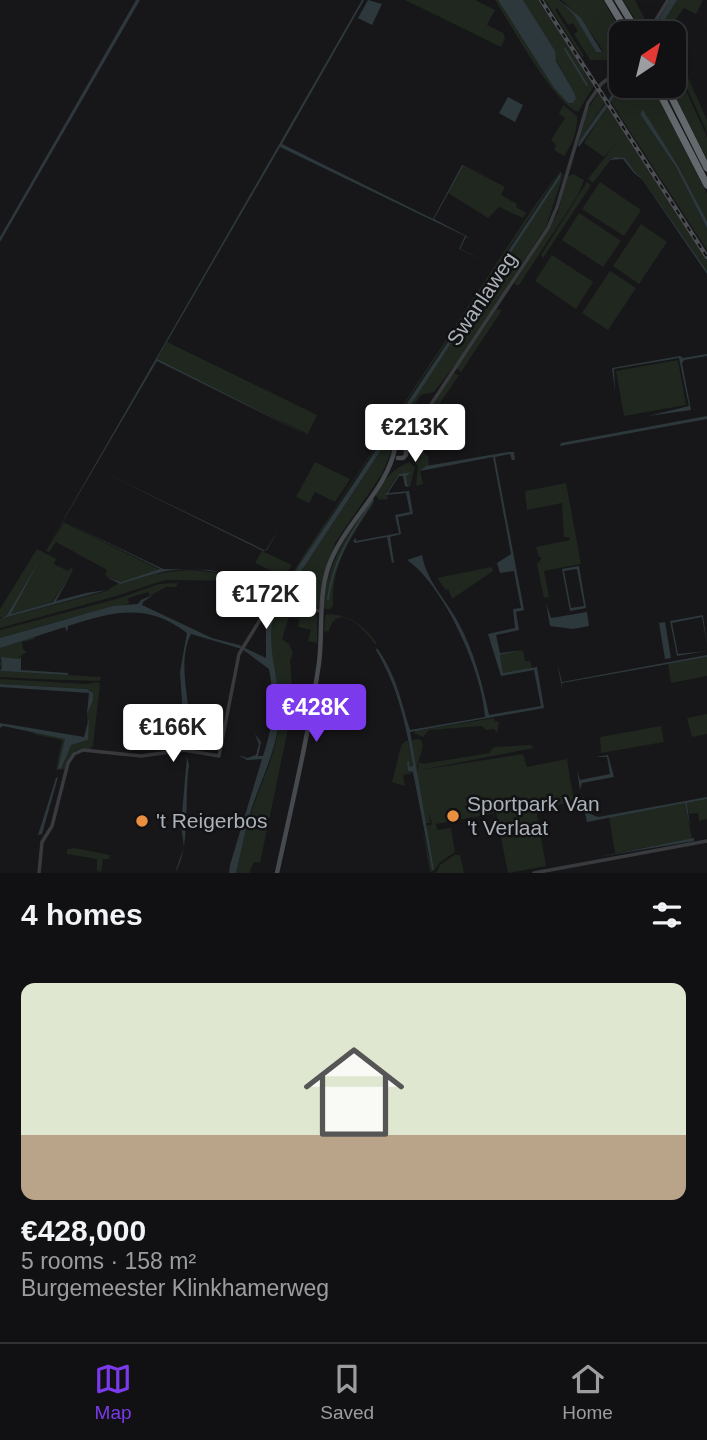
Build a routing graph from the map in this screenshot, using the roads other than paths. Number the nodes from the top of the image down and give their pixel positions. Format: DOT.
graph roads {
  1 [pos="608,0"];
  2 [pos="618,0"];
  3 [pos="668,0"];
  4 [pos="621,21"];
  5 [pos="631,21"];
  6 [pos="655,21"];
  7 [pos="609,78"];
  8 [pos="662,98"];
  9 [pos="672,98"];
  10 [pos="707,168"];
  11 [pos="707,185"];
  12 [pos="404,447"];
  13 [pos="396,457"];
  14 [pos="321,611"];
  15 [pos="707,841"];
  16 [pos="39,873"];
  17 [pos="277,873"];
  18 [pos="534,873"];
  1 -- 4 [label="highway"];
  2 -- 5 [label="highway"];
  3 -- 6 [label="street"];
  7 -- 12 [label="street, Swanlaweg"];
  8 -- 11 [label="highway"];
  9 -- 10 [label="highway"];
  12 -- 13 [label="main road"];
  12 -- 13 [label="main road"];
  13 -- 14 [label="main road"];
  14 -- 16 [label="street"];
  14 -- 17 [label="main road"];
  15 -- 18 [label="street"];
}
